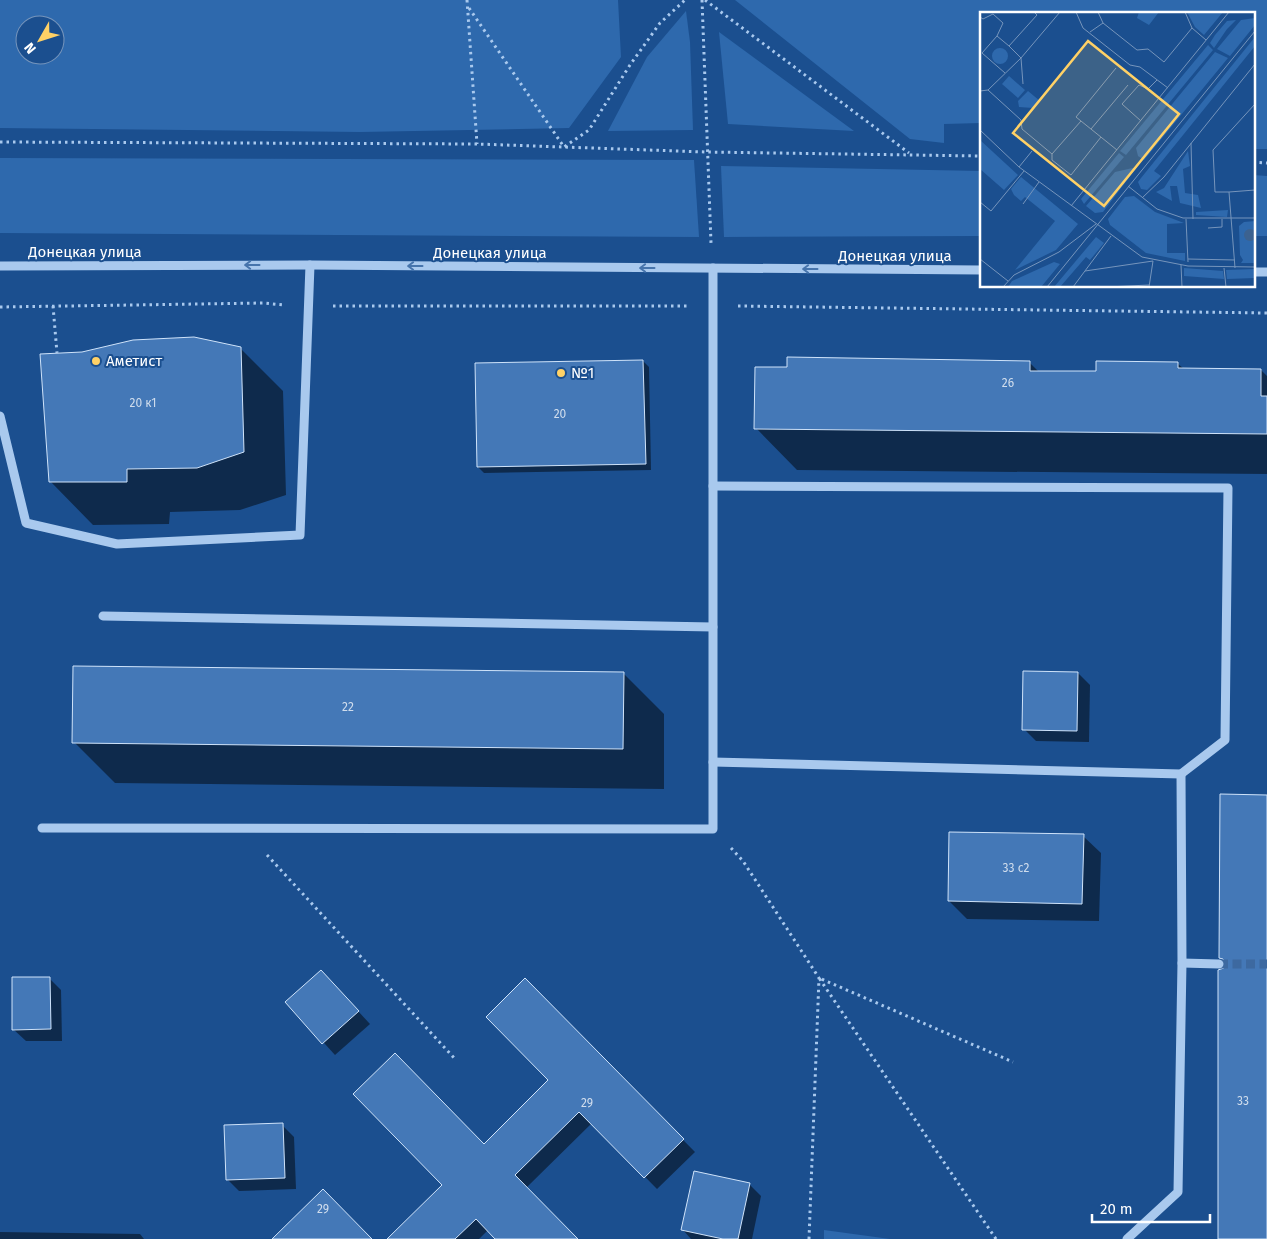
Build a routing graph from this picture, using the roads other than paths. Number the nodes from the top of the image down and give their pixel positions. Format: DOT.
graph roads {
  1 [pos="310,265"];
  2 [pos="0,266"];
  3 [pos="713,268"];
  4 [pos="980,270"];
  5 [pos="1254,272"];
  6 [pos="1267,272"];
  7 [pos="0,416"];
  8 [pos="714,486"];
  9 [pos="103,616"];
  10 [pos="713,627"];
  11 [pos="713,762"];
  12 [pos="1181,774"];
  13 [pos="42,828"];
  14 [pos="1182,963"];
  15 [pos="1218,964"];
  16 [pos="1127,1239"];
  1 -- 2 [label="street, Донецкая улица, one-way"];
  3 -- 1 [label="street, Донецкая улица, one-way"];
  1 -- 7 [label="street"];
  4 -- 3 [label="street, Донецкая улица, one-way"];
  3 -- 8 [label="street"];
  5 -- 6 [label="street"];
  8 -- 10 [label="street"];
  8 -- 12 [label="street"];
  9 -- 10 [label="street"];
  10 -- 11 [label="street"];
  11 -- 12 [label="street"];
  11 -- 13 [label="street"];
  12 -- 14 [label="street"];
  14 -- 15 [label="street"];
  14 -- 16 [label="street"];
}
